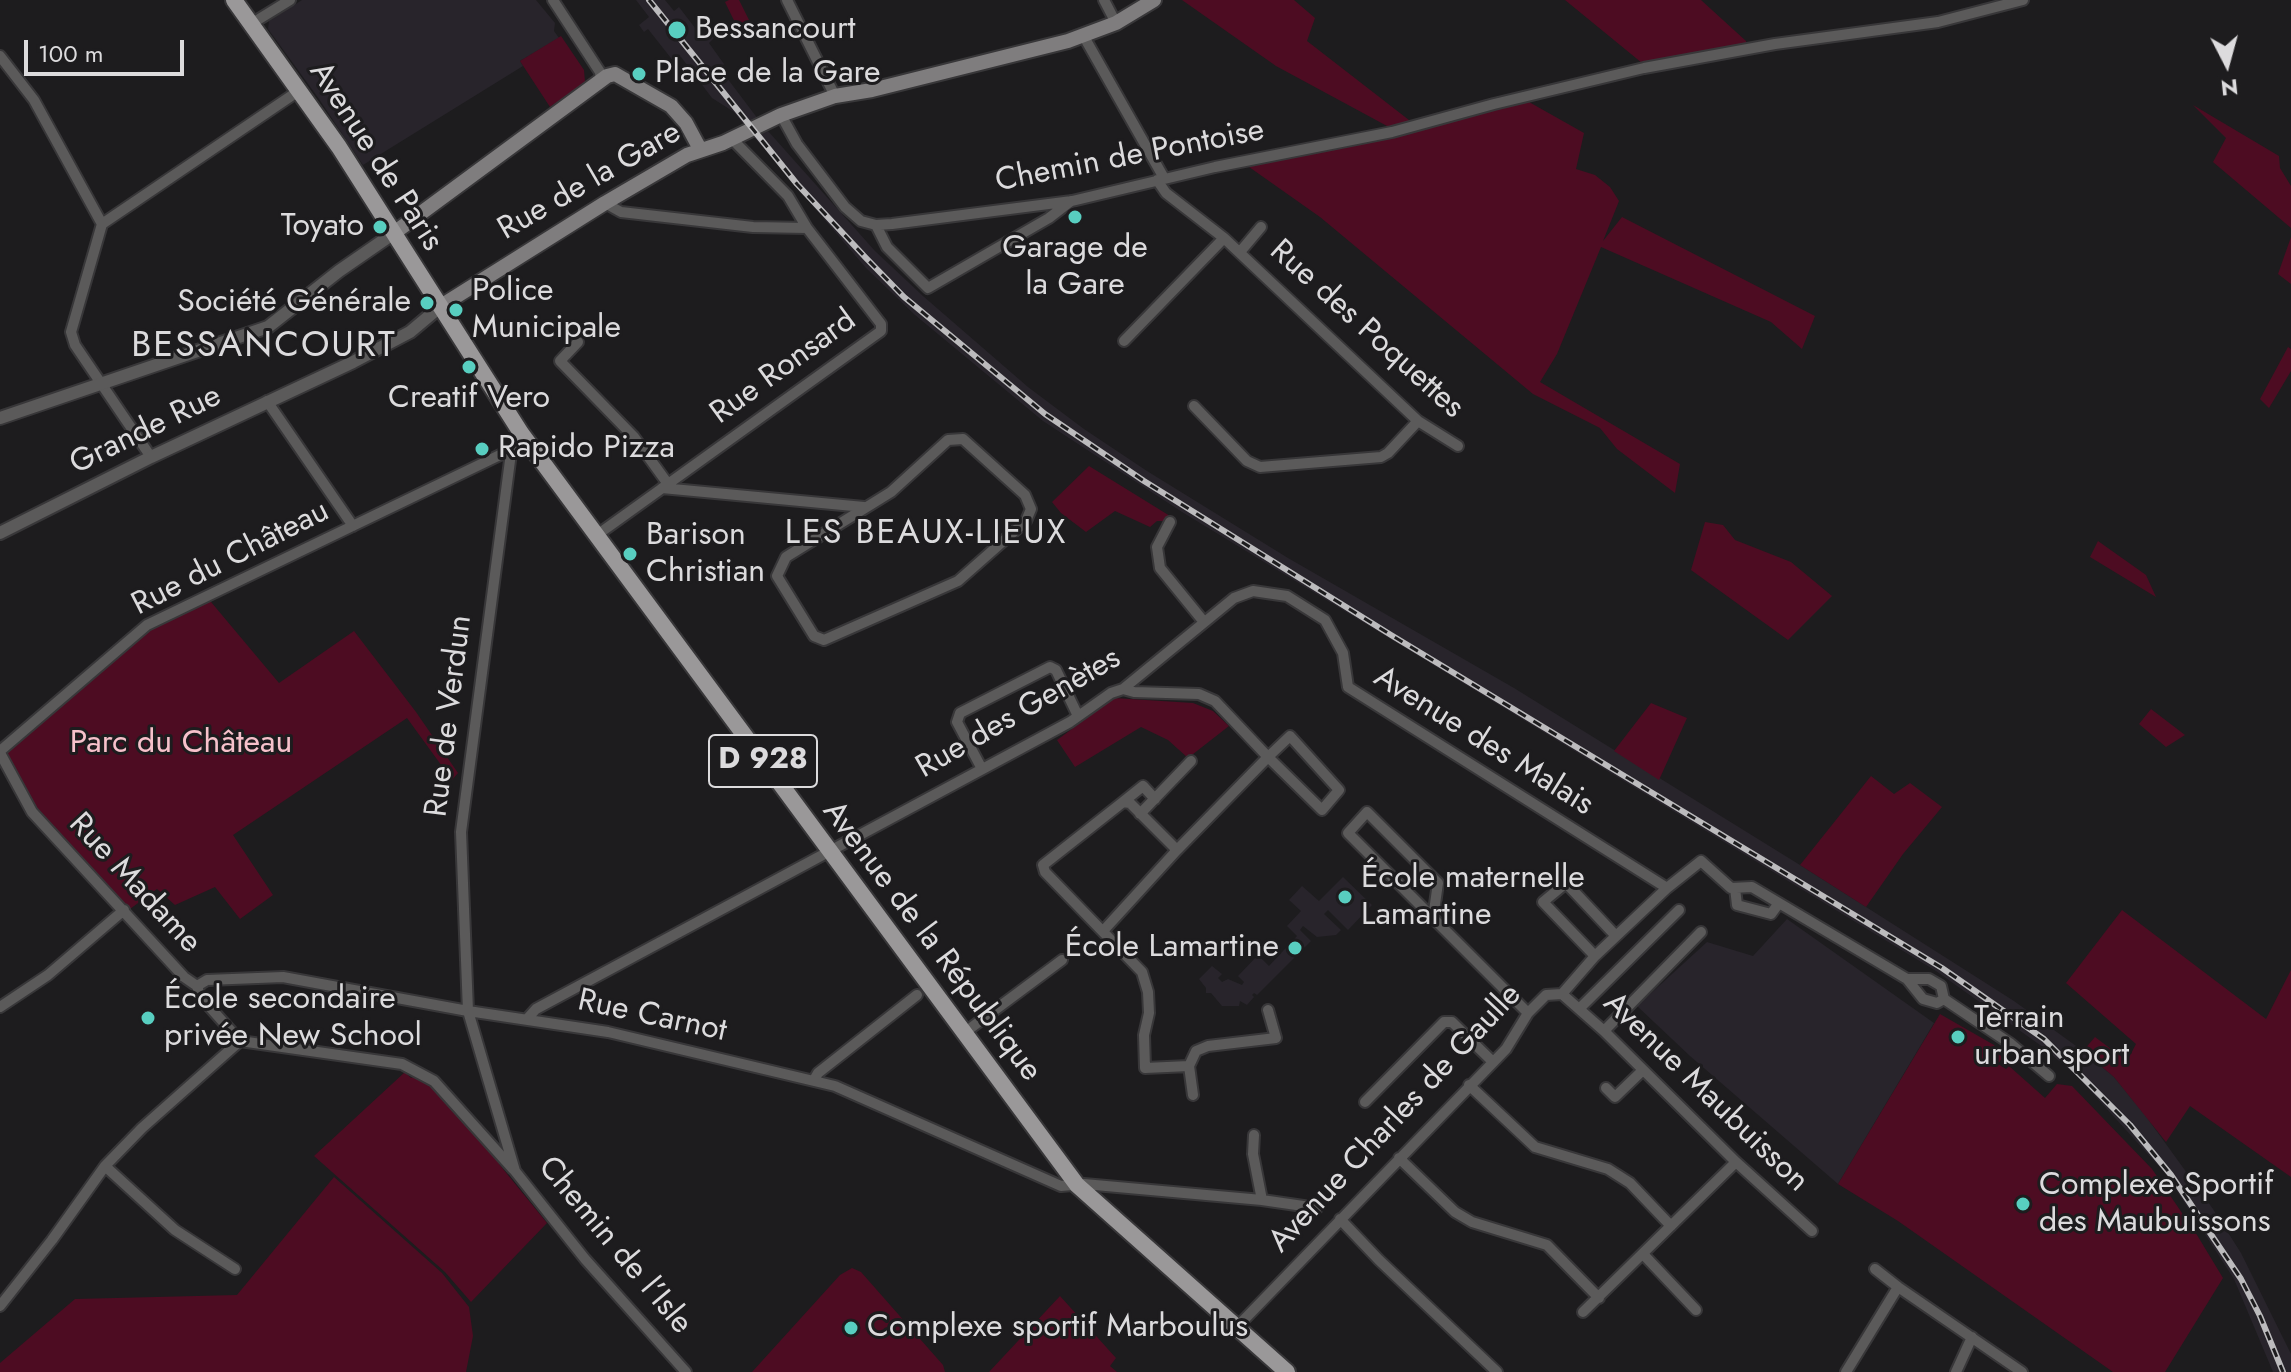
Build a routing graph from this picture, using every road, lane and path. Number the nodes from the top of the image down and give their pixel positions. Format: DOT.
graph roads {
  1 [pos="234,0"];
  2 [pos="290,0"];
  3 [pos="553,0"];
  4 [pos="787,0"];
  5 [pos="1104,0"];
  6 [pos="1154,0"];
  7 [pos="2023,0"];
  8 [pos="257,20"];
  9 [pos="1116,23"];
  10 [pos="1083,35"];
  11 [pos="0,56"];
  12 [pos="601,81"];
  13 [pos="300,90"];
  14 [pos="835,96"];
  15 [pos="781,115"];
  16 [pos="731,138"];
  17 [pos="700,149"];
  18 [pos="1160,179"];
  19 [pos="1072,201"];
  20 [pos="605,203"];
  21 [pos="102,224"];
  22 [pos="876,225"];
  23 [pos="1261,227"];
  24 [pos="807,228"];
  25 [pos="394,233"];
  26 [pos="1224,238"];
  27 [pos="1240,252"];
  28 [pos="441,306"];
  29 [pos="1124,341"];
  30 [pos="578,342"];
  31 [pos="100,381"];
  32 [pos="267,401"];
  33 [pos="1194,406"];
  34 [pos="0,418"];
  35 [pos="1418,421"];
  36 [pos="521,433"];
  37 [pos="1458,446"];
  38 [pos="511,453"];
  39 [pos="151,457"];
  40 [pos="665,486"];
  41 [pos="864,507"];
  42 [pos="1170,522"];
  43 [pos="353,526"];
  44 [pos="0,533"];
  45 [pos="597,535"];
  46 [pos="1267,592"];
  47 [pos="1204,622"];
  48 [pos="1123,689"];
  49 [pos="1078,716"];
  50 [pos="0,752"];
  51 [pos="1268,757"];
  52 [pos="1191,761"];
  53 [pos="982,769"];
  54 [pos="1155,799"];
  55 [pos="1123,802"];
  56 [pos="1140,814"];
  57 [pos="829,850"];
  58 [pos="1177,850"];
  59 [pos="1667,888"];
  60 [pos="1735,888"];
  61 [pos="1779,903"];
  62 [pos="124,910"];
  63 [pos="1679,910"];
  64 [pos="1433,918"];
  65 [pos="1104,930"];
  66 [pos="1701,932"];
  67 [pos="1616,936"];
  68 [pos="1595,956"];
  69 [pos="1062,960"];
  70 [pos="1907,979"];
  71 [pos="197,986"];
  72 [pos="1562,994"];
  73 [pos="917,995"];
  74 [pos="1944,999"];
  75 [pos="0,1007"];
  76 [pos="1580,1008"];
  77 [pos="1268,1010"];
  78 [pos="468,1011"];
  79 [pos="1528,1013"];
  80 [pos="527,1019"];
  81 [pos="1604,1031"];
  82 [pos="964,1033"];
  83 [pos="240,1041"];
  84 [pos="1493,1062"];
  85 [pos="1189,1066"];
  86 [pos="1643,1070"];
  87 [pos="2049,1076"];
  88 [pos="814,1080"];
  89 [pos="1469,1085"];
  90 [pos="1606,1088"];
  91 [pos="1193,1095"];
  92 [pos="1365,1102"];
  93 [pos="1254,1135"];
  94 [pos="1399,1158"];
  95 [pos="1736,1162"];
  96 [pos="105,1166"];
  97 [pos="515,1171"];
  98 [pos="1067,1171"];
  99 [pos="1050,1182"];
  100 [pos="1077,1185"];
  101 [pos="1262,1200"];
  102 [pos="1317,1208"];
  103 [pos="1340,1219"];
  104 [pos="1671,1226"];
  105 [pos="1812,1231"];
  106 [pos="1643,1254"];
  107 [pos="235,1269"];
  108 [pos="1875,1269"];
  109 [pos="1898,1287"];
  110 [pos="1599,1298"];
  111 [pos="0,1306"];
  112 [pos="1696,1310"];
  113 [pos="1583,1312"];
  114 [pos="1237,1327"];
  115 [pos="1972,1337"];
  116 [pos="686,1372"];
  117 [pos="1287,1372"];
  118 [pos="1497,1372"];
  119 [pos="1846,1372"];
  120 [pos="1956,1372"];
  121 [pos="2022,1372"];
  1 -- 8 [label="main road, Avenue de Paris / D 928"];
  2 -- 8 [label="street"];
  3 -- 12 [label="street"];
  4 -- 14 [label="street"];
  5 -- 9 [label="street"];
  6 -- 9 [label="main road, Rue de la Gare"];
  7 -- 18 [label="street, Chemin de Pontoise"];
  8 -- 13 [label="main road, Avenue de Paris / D 928"];
  9 -- 10 [label="main road, Rue de la Gare"];
  10 -- 14 [label="main road, Rue de la Gare"];
  10 -- 18 [label="street, Rue des Poquettes"];
  11 -- 21 [label="street"];
  12 -- 17 [label="main road"];
  12 -- 25 [label="main road"];
  13 -- 21 [label="street"];
  13 -- 25 [label="main road, Avenue de Paris / D 928"];
  14 -- 15 [label="main road, Rue de la Gare"];
  15 -- 16 [label="main road, Rue de la Gare"];
  15 -- 22 [label="street"];
  16 -- 17 [label="main road, Rue de la Gare"];
  16 -- 24 [label="street, Rue Ronsard"];
  17 -- 20 [label="main road, Rue de la Gare"];
  18 -- 19 [label="street, Chemin de Pontoise"];
  18 -- 26 [label="street, Rue des Poquettes"];
  19 -- 22 [label="street, Chemin de Pontoise"];
  19 -- 22 [label="street"];
  20 -- 24 [label="street"];
  20 -- 28 [label="main road, Rue de la Gare"];
  21 -- 31 [label="street"];
  23 -- 27 [label="street, Rue des Poquettes"];
  24 -- 40 [label="street, Rue Ronsard"];
  25 -- 28 [label="main road, Avenue de Paris / D 928"];
  25 -- 31 [label="street"];
  26 -- 27 [label="street, Rue des Poquettes"];
  26 -- 29 [label="street"];
  27 -- 35 [label="street, Rue des Poquettes"];
  28 -- 32 [label="street, Grande Rue"];
  28 -- 36 [label="main road, Avenue de la République / D 928"];
  30 -- 40 [label="street"];
  31 -- 34 [label="street"];
  31 -- 39 [label="street"];
  32 -- 39 [label="street, Grande Rue"];
  32 -- 43 [label="street"];
  33 -- 35 [label="street"];
  35 -- 37 [label="street, Rue des Poquettes"];
  36 -- 38 [label="street, Rue de Verdun"];
  36 -- 45 [label="main road, Avenue de la République / D 928"];
  38 -- 43 [label="street, Rue du Château"];
  38 -- 78 [label="street, Rue de Verdun"];
  39 -- 44 [label="street, Grande Rue"];
  40 -- 41 [label="street"];
  40 -- 45 [label="street, Rue Ronsard"];
  41 -- 41 [label="street"];
  42 -- 47 [label="street"];
  43 -- 50 [label="street, Rue du Château"];
  45 -- 57 [label="main road, Avenue de la République / D 928"];
  46 -- 47 [label="street, Rue des Genètes"];
  46 -- 59 [label="street, Avenue des Malais"];
  47 -- 48 [label="street, Rue des Genètes"];
  48 -- 49 [label="street, Rue des Genètes"];
  48 -- 51 [label="street"];
  49 -- 53 [label="street, Rue des Genètes"];
  49 -- 53 [label="street"];
  50 -- 62 [label="street, Rue Madame"];
  51 -- 51 [label="street"];
  51 -- 58 [label="street"];
  52 -- 54 [label="street"];
  53 -- 57 [label="street, Rue des Genètes"];
  54 -- 55 [label="street"];
  54 -- 56 [label="street"];
  55 -- 56 [label="street"];
  55 -- 65 [label="street"];
  56 -- 58 [label="street"];
  57 -- 80 [label="street, Rue des Genètes"];
  57 -- 82 [label="main road, Avenue de la République / D 928"];
  58 -- 65 [label="street"];
  59 -- 60 [label="street, Avenue Charles de Gaulle"];
  59 -- 67 [label="street, Avenue Charles de Gaulle"];
  60 -- 61 [label="street"];
  60 -- 61 [label="street"];
  61 -- 70 [label="street"];
  62 -- 71 [label="street, Rue Madame"];
  62 -- 75 [label="street"];
  63 -- 76 [label="street"];
  64 -- 64 [label="street"];
  64 -- 79 [label="street"];
  65 -- 85 [label="street"];
  66 -- 81 [label="street"];
  67 -- 68 [label="street, Avenue Charles de Gaulle"];
  67 -- 68 [label="street"];
  68 -- 72 [label="street, Avenue Charles de Gaulle"];
  69 -- 82 [label="street"];
  70 -- 74 [label="street"];
  70 -- 74 [label="street"];
  71 -- 78 [label="street, Rue Carnot"];
  71 -- 83 [label="street, Rue Madame"];
  72 -- 76 [label="street, Avenue Maubuisson"];
  72 -- 79 [label="street, Avenue Charles de Gaulle"];
  73 -- 88 [label="street"];
  74 -- 87 [label="street"];
  76 -- 81 [label="street, Avenue Maubuisson"];
  77 -- 85 [label="street"];
  78 -- 80 [label="street, Rue Carnot"];
  78 -- 97 [label="street, Chemin de l’Isle"];
  79 -- 84 [label="street, Avenue Charles de Gaulle"];
  80 -- 88 [label="street, Rue Carnot"];
  81 -- 86 [label="street, Avenue Maubuisson"];
  82 -- 98 [label="main road, Avenue de la République / D 928"];
  83 -- 96 [label="street"];
  83 -- 97 [label="street"];
  84 -- 89 [label="street, Avenue Charles de Gaulle"];
  84 -- 92 [label="street"];
  85 -- 91 [label="street"];
  86 -- 90 [label="street"];
  86 -- 95 [label="street, Avenue Maubuisson"];
  88 -- 99 [label="street, Rue Carnot"];
  89 -- 94 [label="street, Avenue Charles de Gaulle"];
  89 -- 104 [label="street"];
  93 -- 101 [label="street"];
  94 -- 103 [label="street, Avenue Charles de Gaulle"];
  94 -- 110 [label="street"];
  95 -- 104 [label="street"];
  95 -- 105 [label="street, Avenue Maubuisson"];
  96 -- 107 [label="street"];
  96 -- 111 [label="street"];
  97 -- 116 [label="street, Chemin de l’Isle"];
  98 -- 99 [label="street"];
  98 -- 100 [label="main road, Avenue de la République / D 928"];
  99 -- 100 [label="street, Rue Carnot"];
  100 -- 101 [label="street, Rue Carnot"];
  100 -- 114 [label="main road, Avenue de la République / D 928"];
  101 -- 102 [label="street, Rue Carnot"];
  103 -- 114 [label="street, Avenue Charles de Gaulle"];
  103 -- 118 [label="street"];
  104 -- 106 [label="street"];
  106 -- 110 [label="street"];
  106 -- 112 [label="street"];
  108 -- 109 [label="street"];
  109 -- 115 [label="street"];
  109 -- 119 [label="street"];
  110 -- 113 [label="street"];
  114 -- 117 [label="main road, Avenue de la République / D 928"];
  115 -- 120 [label="street"];
  115 -- 121 [label="street"];
}
